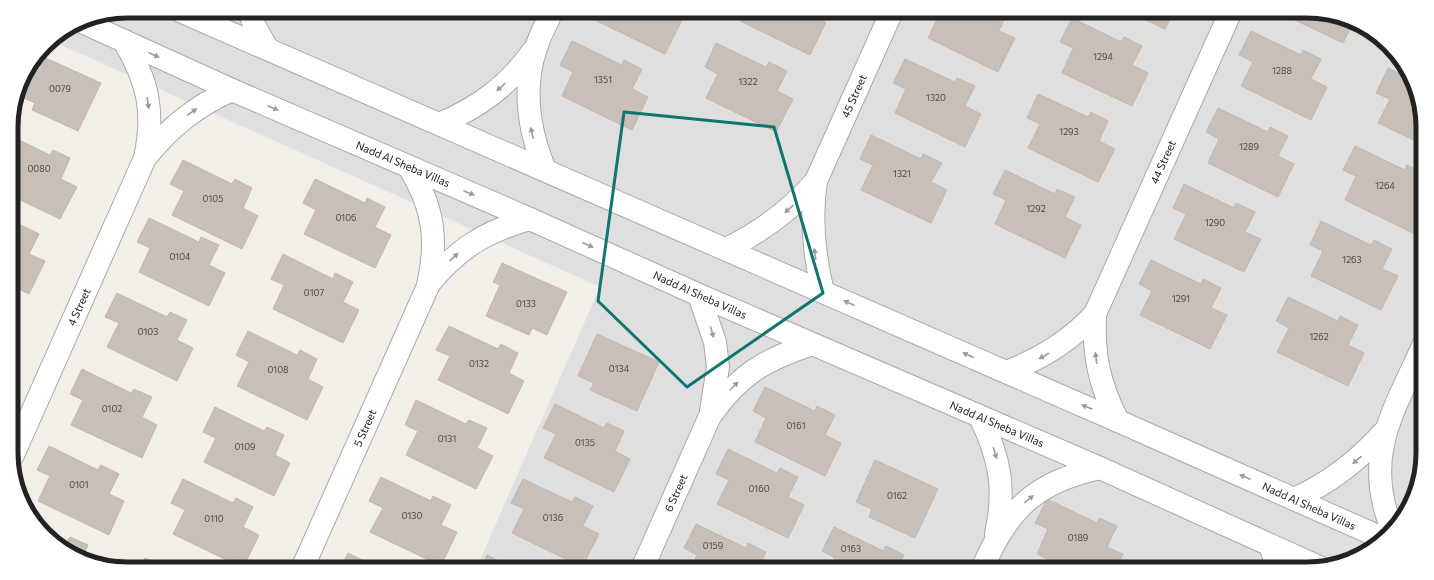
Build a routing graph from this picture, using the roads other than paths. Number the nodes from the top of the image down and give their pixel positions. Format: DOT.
graph roads {
  1 [pos="196,18"];
  2 [pos="252,18"];
  3 [pos="549,18"];
  4 [pos="889,18"];
  5 [pos="1227,18"];
  6 [pos="89,25"];
  7 [pos="124,41"];
  8 [pos="536,47"];
  9 [pos="267,48"];
  10 [pos="232,90"];
  11 [pos="439,124"];
  12 [pos="145,158"];
  13 [pos="410,167"];
  14 [pos="545,170"];
  15 [pos="816,181"];
  16 [pos="530,219"];
  17 [pos="726,249"];
  18 [pos="428,286"];
  19 [pos="823,292"];
  20 [pos="699,295"];
  21 [pos="1096,314"];
  22 [pos="812,344"];
  23 [pos="1416,361"];
  24 [pos="1006,372"];
  25 [pos="710,416"];
  26 [pos="980,418"];
  27 [pos="1118,421"];
  28 [pos="1384,432"];
  29 [pos="18,444"];
  30 [pos="1100,468"];
  31 [pos="1294,499"];
  32 [pos="1390,524"];
  33 [pos="1377,536"];
  34 [pos="995,539"];
  35 [pos="1270,545"];
  36 [pos="305,562"];
  37 [pos="645,562"];
  38 [pos="985,562"];
  39 [pos="1276,562"];
  40 [pos="1309,562"];
  1 -- 9 [label="street, Nadd Al Sheba Villas"];
  2 -- 9 [label="street"];
  3 -- 8 [label="street"];
  4 -- 15 [label="street, 45 Street"];
  5 -- 21 [label="street, 44 Street"];
  6 -- 7 [label="street, Nadd Al Sheba Villas"];
  7 -- 10 [label="street, Nadd Al Sheba Villas, one-way"];
  7 -- 12 [label="street, one-way"];
  8 -- 11 [label="street, one-way"];
  14 -- 8 [label="street, one-way"];
  9 -- 11 [label="street, Nadd Al Sheba Villas"];
  12 -- 10 [label="street, one-way"];
  10 -- 13 [label="street, Nadd Al Sheba Villas, one-way"];
  11 -- 14 [label="street, Nadd Al Sheba Villas"];
  12 -- 29 [label="street, 4 Street"];
  13 -- 16 [label="street, Nadd Al Sheba Villas, one-way"];
  13 -- 18 [label="street"];
  14 -- 17 [label="street, Nadd Al Sheba Villas"];
  15 -- 17 [label="street, one-way"];
  19 -- 15 [label="street, one-way"];
  18 -- 16 [label="street, one-way"];
  16 -- 20 [label="street, Nadd Al Sheba Villas, one-way"];
  17 -- 19 [label="street, Nadd Al Sheba Villas"];
  18 -- 36 [label="street, 5 Street"];
  24 -- 19 [label="street, Nadd Al Sheba Villas, one-way"];
  20 -- 22 [label="street, Nadd Al Sheba Villas"];
  20 -- 25 [label="street, one-way"];
  21 -- 24 [label="street, one-way"];
  27 -- 21 [label="street, one-way"];
  25 -- 22 [label="street, one-way"];
  22 -- 26 [label="street, Nadd Al Sheba Villas"];
  23 -- 28 [label="street"];
  27 -- 24 [label="street, Nadd Al Sheba Villas, one-way"];
  25 -- 37 [label="street, 6 Street"];
  26 -- 30 [label="street, Nadd Al Sheba Villas"];
  26 -- 34 [label="street, one-way"];
  31 -- 27 [label="street, Nadd Al Sheba Villas, one-way"];
  28 -- 31 [label="street, one-way"];
  28 -- 32 [label="street"];
  34 -- 30 [label="street, one-way"];
  30 -- 35 [label="street, Nadd Al Sheba Villas"];
  31 -- 33 [label="street, Nadd Al Sheba Villas"];
  34 -- 38 [label="street"];
  35 -- 39 [label="street"];
  35 -- 40 [label="street, Nadd Al Sheba Villas"];
}
